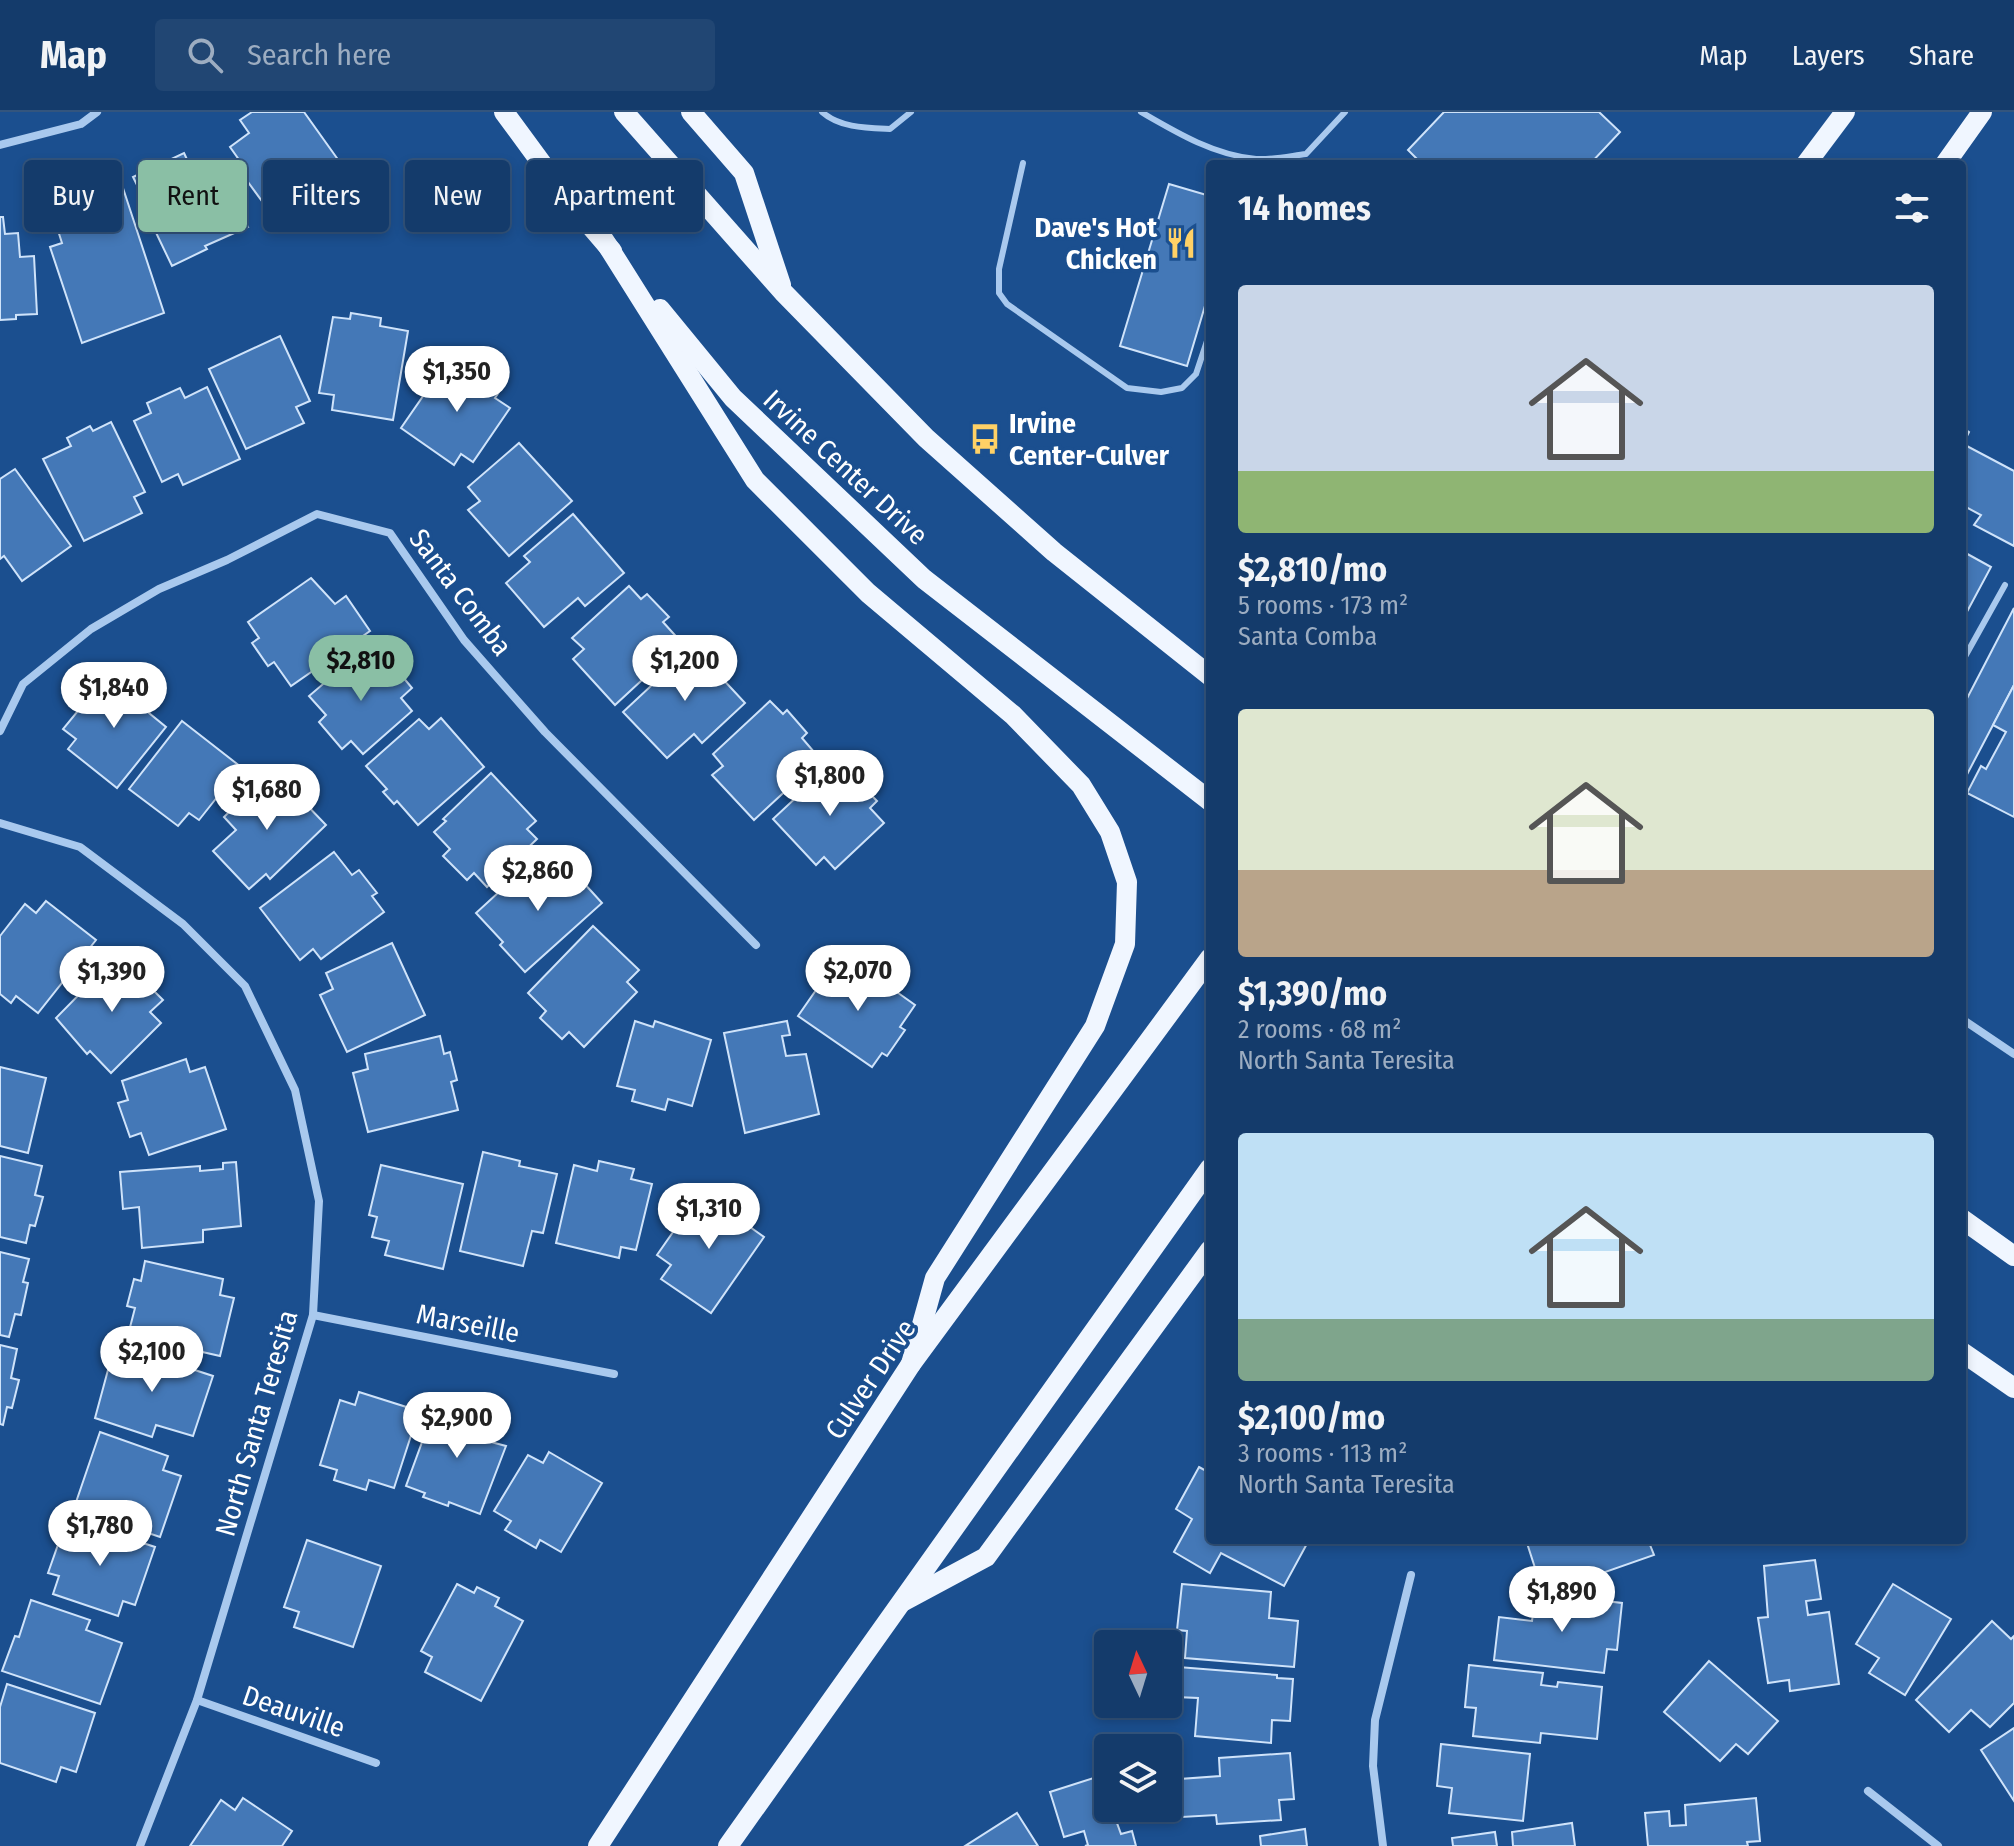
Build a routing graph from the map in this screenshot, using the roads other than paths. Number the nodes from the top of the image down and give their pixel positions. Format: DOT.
graph roads {
  1 [pos="97,112"];
  2 [pos="504,112"];
  3 [pos="624,112"];
  4 [pos="691,112"];
  5 [pos="822,112"];
  6 [pos="911,112"];
  7 [pos="1141,112"];
  8 [pos="1345,112"];
  9 [pos="1845,112"];
  10 [pos="1982,112"];
  11 [pos="0,145"];
  12 [pos="1251,160"];
  13 [pos="1271,160"];
  14 [pos="1809,160"];
  15 [pos="1948,160"];
  16 [pos="1023,163"];
  17 [pos="604,240"];
  18 [pos="783,292"];
  19 [pos="1206,344"];
  20 [pos="2005,585"];
  21 [pos="1966,655"];
  22 [pos="1206,673"];
  23 [pos="0,731"];
  24 [pos="1206,798"];
  25 [pos="0,823"];
  26 [pos="756,945"];
  27 [pos="1206,963"];
  28 [pos="1966,1022"];
  29 [pos="2014,1054"];
  30 [pos="1206,1174"];
  31 [pos="1966,1222"];
  32 [pos="1206,1255"];
  33 [pos="2014,1256"];
  34 [pos="313,1315"];
  35 [pos="1966,1358"];
  36 [pos="911,1364"];
  37 [pos="614,1374"];
  38 [pos="2014,1388"];
  39 [pos="1411,1575"];
  40 [pos="901,1603"];
  41 [pos="197,1700"];
  42 [pos="376,1763"];
  43 [pos="1868,1791"];
  44 [pos="140,1846"];
  45 [pos="598,1846"];
  46 [pos="728,1846"];
  47 [pos="1383,1846"];
  48 [pos="1938,1846"];
  1 -- 11 [label="street"];
  2 -- 17 [label="main road, Irvine Center Drive"];
  3 -- 18 [label="main road"];
  4 -- 18 [label="main road"];
  5 -- 6 [label="lane"];
  7 -- 12 [label="lane"];
  8 -- 13 [label="lane"];
  9 -- 14 [label="main road"];
  10 -- 15 [label="main road"];
  16 -- 19 [label="lane"];
  17 -- 24 [label="main road, Irvine Center Drive"];
  17 -- 36 [label="main road"];
  18 -- 22 [label="main road"];
  20 -- 21 [label="lane"];
  23 -- 26 [label="street, Santa Comba"];
  25 -- 34 [label="street, North Santa Teresita"];
  27 -- 36 [label="main road, Culver Drive"];
  28 -- 29 [label="street"];
  30 -- 40 [label="main road"];
  31 -- 33 [label="main road"];
  32 -- 40 [label="main road"];
  34 -- 37 [label="street, Marseille"];
  34 -- 41 [label="street, North Santa Teresita"];
  35 -- 38 [label="main road"];
  36 -- 45 [label="main road, Culver Drive"];
  39 -- 47 [label="street"];
  40 -- 46 [label="main road"];
  41 -- 42 [label="street, Deauville"];
  41 -- 44 [label="street, North Santa Teresita"];
  43 -- 48 [label="street"];
}
